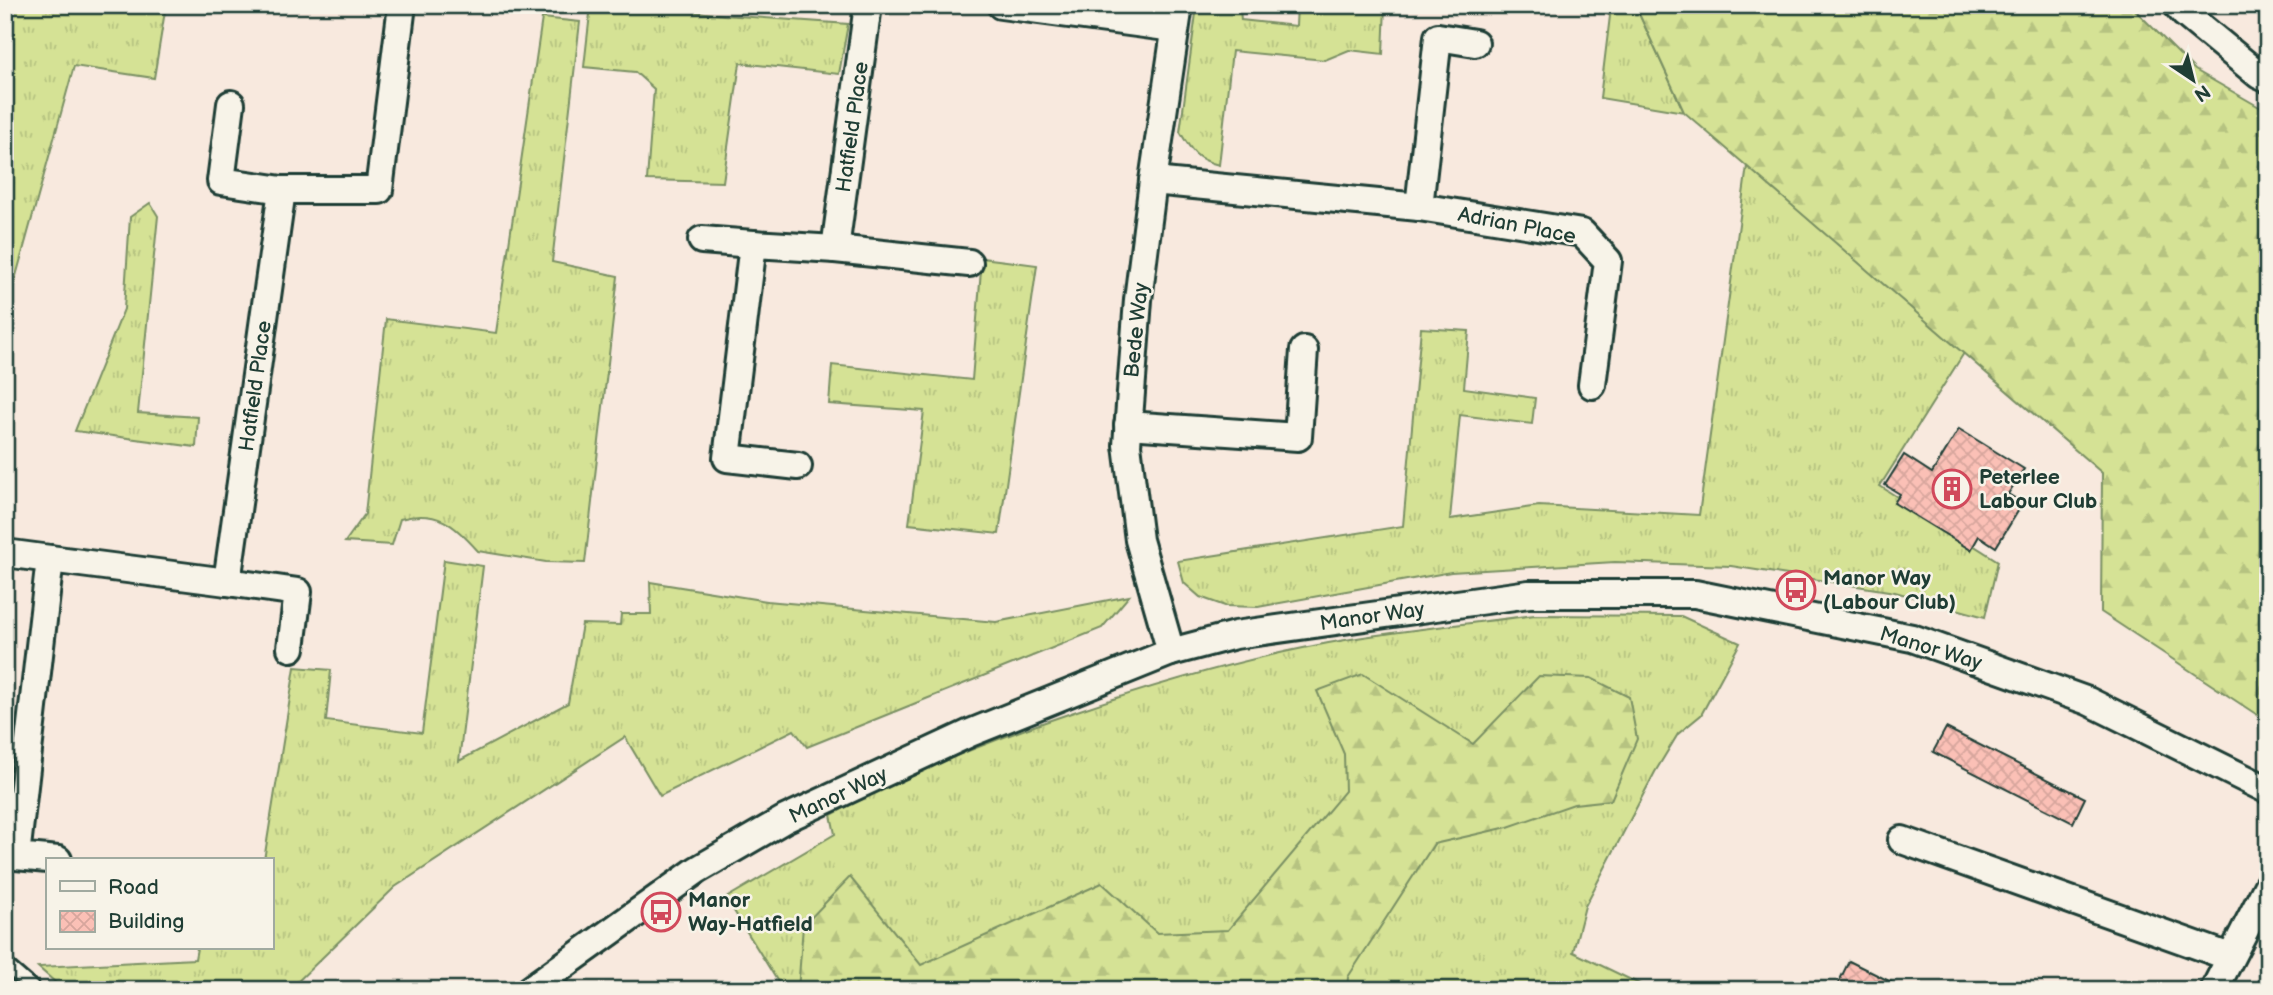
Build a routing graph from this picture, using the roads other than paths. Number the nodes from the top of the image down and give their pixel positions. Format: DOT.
graph roads {
  1 [pos="402,5"];
  2 [pos="868,5"];
  3 [pos="1000,5"];
  4 [pos="2177,5"];
  5 [pos="1176,17"];
  6 [pos="1475,43"];
  7 [pos="2268,79"];
  8 [pos="231,104"];
  9 [pos="1153,181"];
  10 [pos="282,190"];
  11 [pos="1419,207"];
  12 [pos="702,240"];
  13 [pos="753,244"];
  14 [pos="835,249"];
  15 [pos="969,263"];
  16 [pos="1304,350"];
  17 [pos="1592,385"];
  18 [pos="1128,425"];
  19 [pos="798,466"];
  20 [pos="5,553"];
  21 [pos="50,559"];
  22 [pos="227,582"];
  23 [pos="291,649"];
  24 [pos="1171,652"];
  25 [pos="2268,790"];
  26 [pos="1902,840"];
  27 [pos="46,859"];
  28 [pos="2268,884"];
  29 [pos="2230,957"];
  30 [pos="5,964"];
  31 [pos="34,990"];
  32 [pos="528,990"];
  33 [pos="2214,990"];
  1 -- 10 [label="street"];
  2 -- 14 [label="street, Hatfield Place"];
  3 -- 5 [label="street"];
  4 -- 7 [label="street"];
  5 -- 9 [label="street, Bede Way"];
  6 -- 11 [label="street"];
  8 -- 10 [label="street"];
  9 -- 11 [label="street, Adrian Place"];
  9 -- 18 [label="street, Bede Way"];
  10 -- 22 [label="street, Hatfield Place"];
  11 -- 17 [label="street, Adrian Place"];
  12 -- 13 [label="street"];
  13 -- 14 [label="street"];
  13 -- 19 [label="street"];
  14 -- 15 [label="street"];
  16 -- 18 [label="street"];
  18 -- 24 [label="street, Bede Way"];
  20 -- 21 [label="street"];
  21 -- 22 [label="street"];
  21 -- 27 [label="street"];
  22 -- 23 [label="street"];
  24 -- 25 [label="street, Manor Way"];
  24 -- 32 [label="street, Manor Way"];
  26 -- 29 [label="street"];
  28 -- 29 [label="street"];
  29 -- 33 [label="street"];
  30 -- 31 [label="lane"];
}
